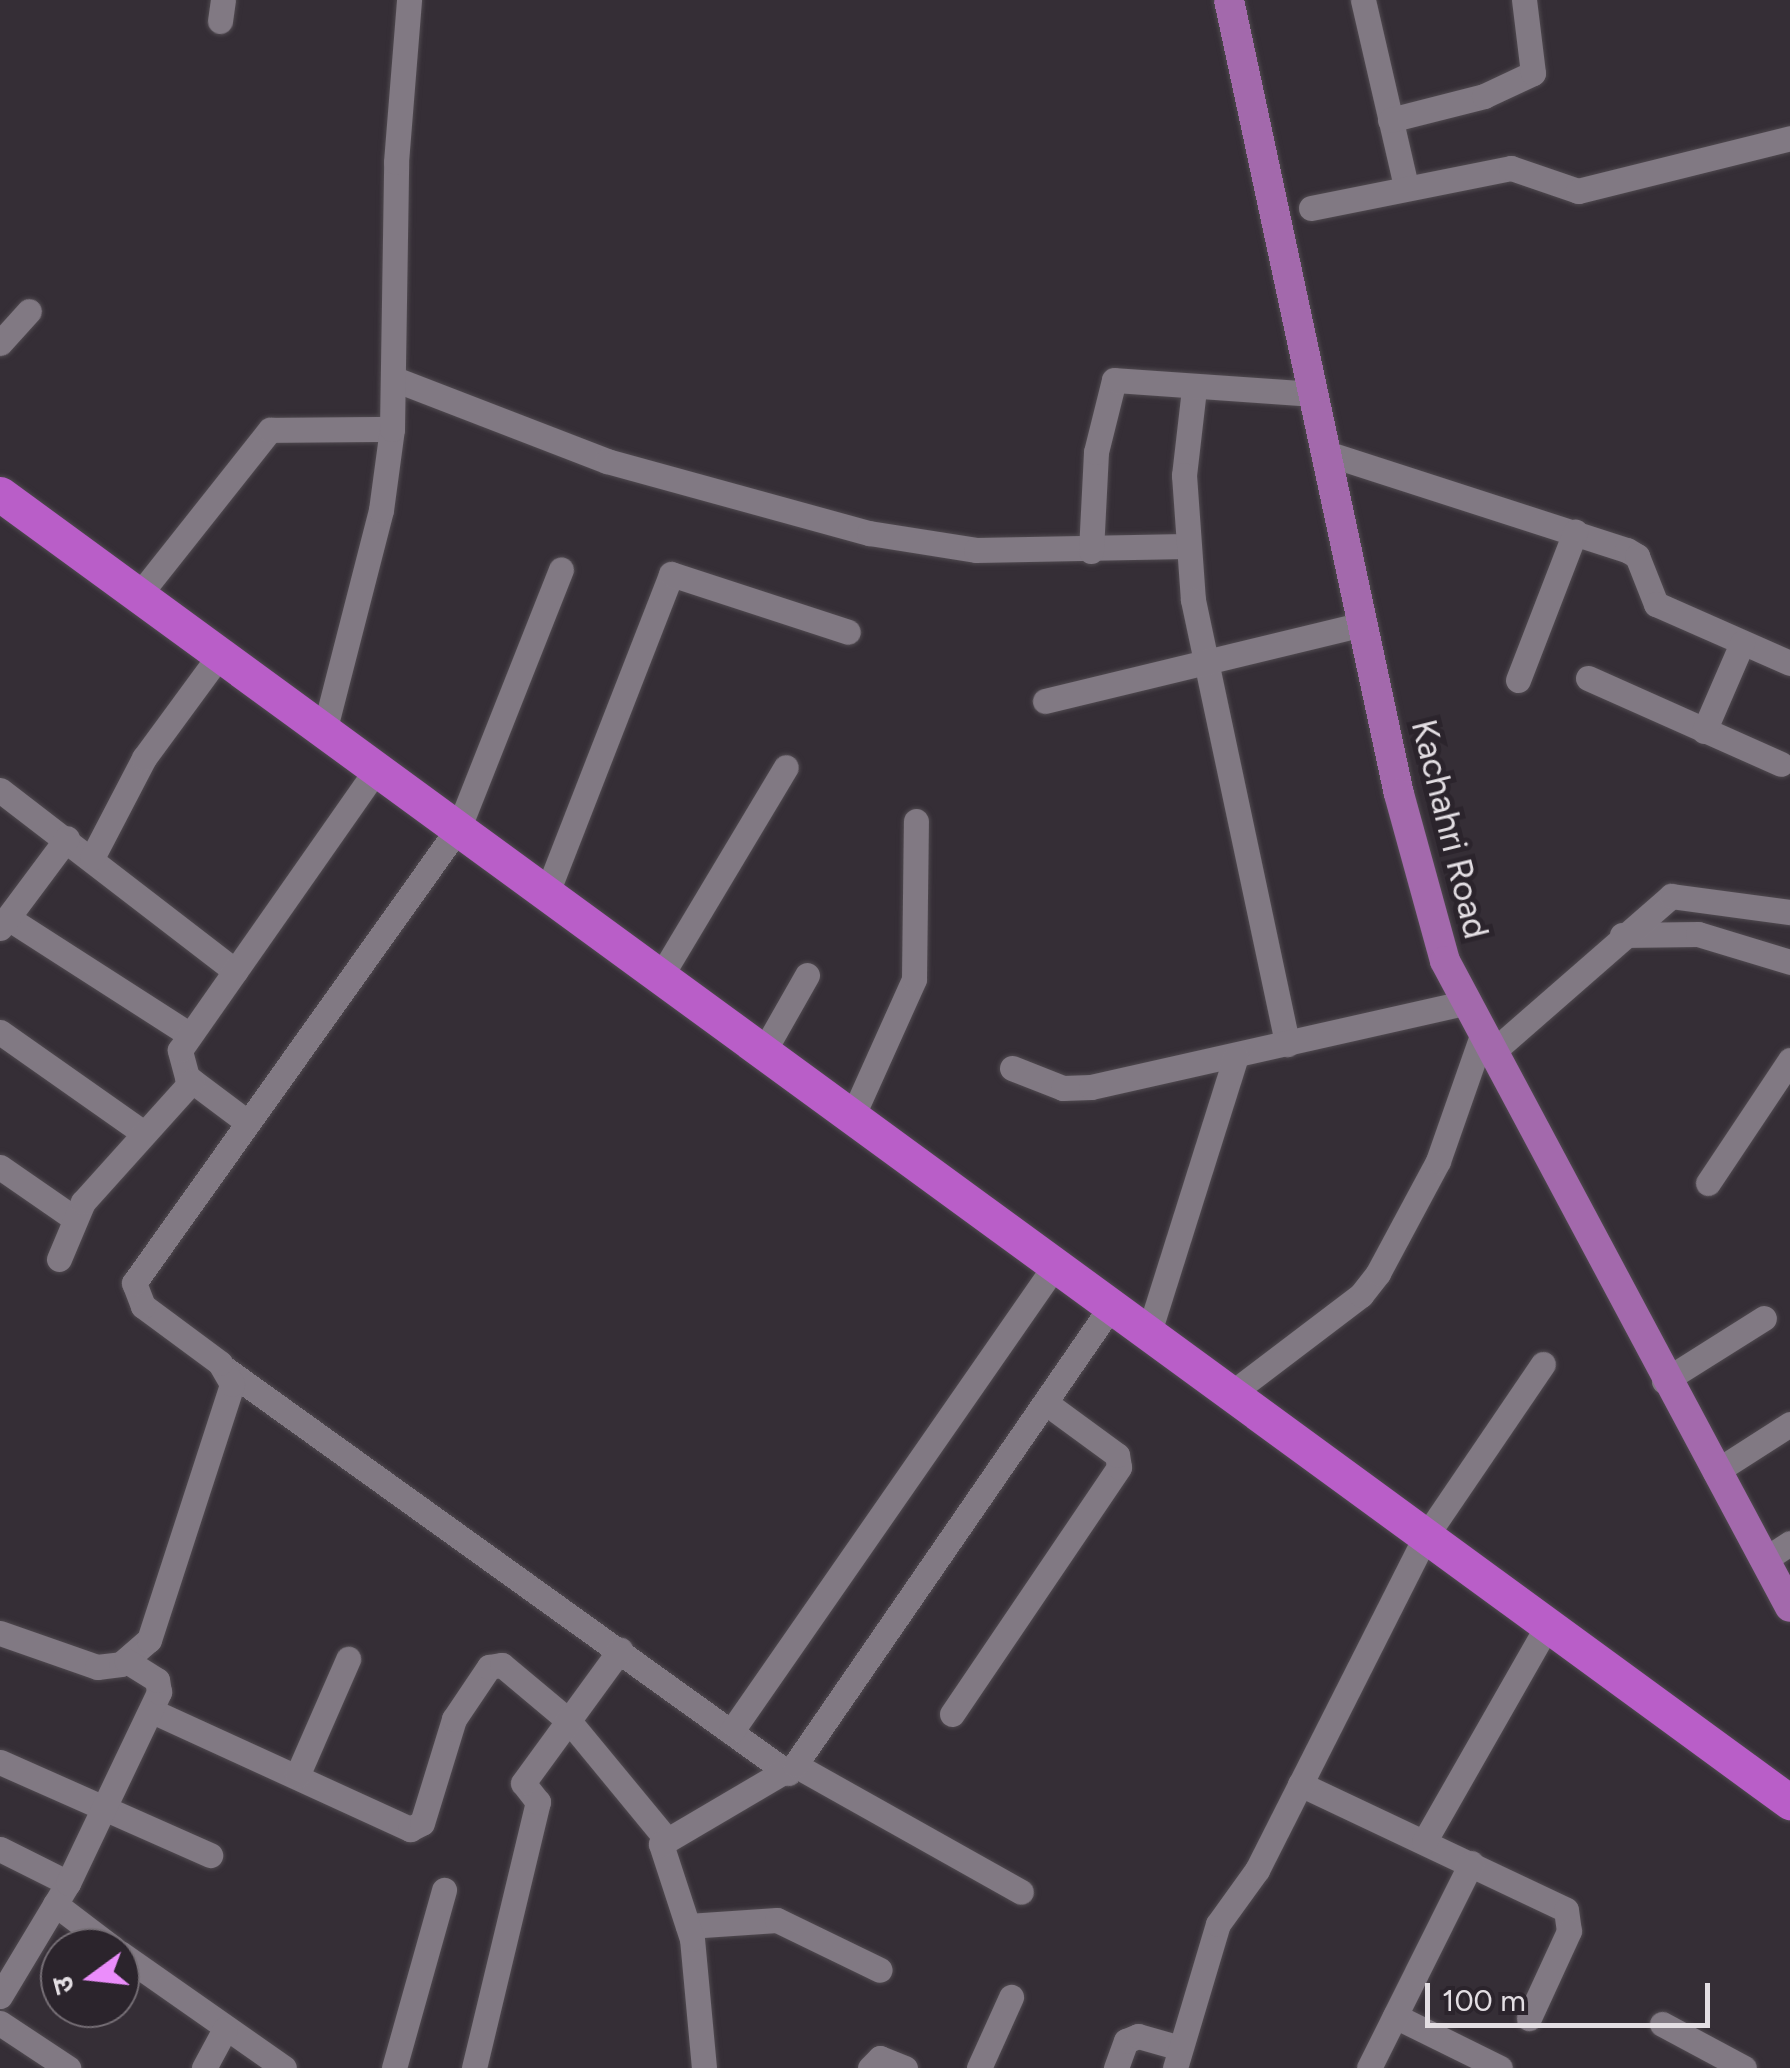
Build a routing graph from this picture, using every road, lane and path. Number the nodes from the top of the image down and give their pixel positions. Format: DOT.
graph roads {
  1 [pos="409,0"];
  2 [pos="1229,0"];
  3 [pos="1363,0"];
  4 [pos="1524,0"];
  5 [pos="1390,120"];
  6 [pos="1790,138"];
  7 [pos="1406,186"];
  8 [pos="1311,208"];
  9 [pos="29,311"];
  10 [pos="0,343"];
  11 [pos="397,380"];
  12 [pos="1194,389"];
  13 [pos="1314,394"];
  14 [pos="392,428"];
  15 [pos="1326,453"];
  16 [pos="0,494"];
  17 [pos="1574,532"];
  18 [pos="1186,546"];
  19 [pos="1091,551"];
  20 [pos="562,570"];
  21 [pos="139,594"];
  22 [pos="1363,624"];
  23 [pos="848,632"];
  24 [pos="1742,643"];
  25 [pos="221,653"];
  26 [pos="1207,663"];
  27 [pos="1790,663"];
  28 [pos="1588,678"];
  29 [pos="1518,680"];
  30 [pos="1045,701"];
  31 [pos="325,728"];
  32 [pos="1704,731"];
  33 [pos="1781,764"];
  34 [pos="786,767"];
  35 [pos="378,768"];
  36 [pos="0,790"];
  37 [pos="916,820"];
  38 [pos="459,827"];
  39 [pos="67,838"];
  40 [pos="92,858"];
  41 [pos="548,890"];
  42 [pos="1790,912"];
  43 [pos="4,923"];
  44 [pos="1622,935"];
  45 [pos="1790,962"];
  46 [pos="235,972"];
  47 [pos="662,974"];
  48 [pos="807,975"];
  49 [pos="1463,1003"];
  50 [pos="0,1032"];
  51 [pos="190,1035"];
  52 [pos="1286,1044"];
  53 [pos="1485,1046"];
  54 [pos="765,1049"];
  55 [pos="1236,1056"];
  56 [pos="1790,1060"];
  57 [pos="1012,1068"];
  58 [pos="192,1081"];
  59 [pos="854,1115"];
  60 [pos="247,1122"];
  61 [pos="141,1131"];
  62 [pos="0,1167"];
  63 [pos="1708,1182"];
  64 [pos="74,1219"];
  65 [pos="59,1259"];
  66 [pos="1056,1264"];
  67 [pos="1112,1305"];
  68 [pos="1764,1318"];
  69 [pos="1149,1332"];
  70 [pos="1543,1364"];
  71 [pos="227,1370"];
  72 [pos="1664,1381"];
  73 [pos="1232,1394"];
  74 [pos="1046,1402"];
  75 [pos="1790,1424"];
  76 [pos="1714,1472"];
  77 [pos="1426,1536"];
  78 [pos="1790,1543"];
  79 [pos="1764,1560"];
  80 [pos="1790,1607"];
  81 [pos="1548,1625"];
  82 [pos="0,1633"];
  83 [pos="620,1650"];
  84 [pos="348,1659"];
  85 [pos="126,1662"];
  86 [pos="152,1711"];
  87 [pos="952,1714"];
  88 [pos="568,1721"];
  89 [pos="731,1732"];
  90 [pos="0,1762"];
  91 [pos="792,1769"];
  92 [pos="297,1776"];
  93 [pos="1300,1784"];
  94 [pos="1790,1802"];
  95 [pos="105,1809"];
  96 [pos="667,1840"];
  97 [pos="1424,1842"];
  98 [pos="0,1850"];
  99 [pos="210,1855"];
  100 [pos="1471,1863"];
  101 [pos="444,1890"];
  102 [pos="1022,1892"];
  103 [pos="62,1894"];
  104 [pos="688,1926"];
  105 [pos="95,1928"];
  106 [pos="140,1967"];
  107 [pos="880,1970"];
  108 [pos="0,1996"];
  109 [pos="1011,1997"];
  110 [pos="1394,2016"];
  111 [pos="1529,2018"];
  112 [pos="0,2023"];
  113 [pos="1662,2024"];
  114 [pos="225,2029"];
  115 [pos="1177,2058"];
  116 [pos="68,2068"];
  117 [pos="204,2068"];
  118 [pos="284,2068"];
  119 [pos="394,2068"];
  120 [pos="474,2068"];
  121 [pos="704,2068"];
  122 [pos="870,2068"];
  123 [pos="905,2068"];
  124 [pos="979,2068"];
  125 [pos="1116,2068"];
  126 [pos="1370,2068"];
  127 [pos="1500,2068"];
  128 [pos="1744,2068"];
  1 -- 11 [label="street"];
  2 -- 13 [label="main road, Kachahri Road"];
  3 -- 5 [label="street"];
  4 -- 5 [label="street"];
  5 -- 7 [label="street"];
  6 -- 7 [label="street"];
  7 -- 8 [label="street"];
  9 -- 10 [label="street"];
  11 -- 14 [label="street"];
  11 -- 19 [label="street"];
  12 -- 13 [label="street"];
  12 -- 18 [label="street"];
  12 -- 19 [label="street"];
  13 -- 15 [label="main road, Kachahri Road"];
  14 -- 21 [label="street"];
  14 -- 31 [label="street"];
  15 -- 17 [label="street"];
  15 -- 22 [label="main road, Kachahri Road"];
  16 -- 21 [label="highway"];
  17 -- 24 [label="street"];
  17 -- 29 [label="street"];
  18 -- 19 [label="street"];
  18 -- 26 [label="street"];
  20 -- 38 [label="street"];
  21 -- 25 [label="highway"];
  22 -- 26 [label="street"];
  22 -- 49 [label="main road, Kachahri Road"];
  23 -- 41 [label="street"];
  24 -- 27 [label="street"];
  24 -- 32 [label="street"];
  25 -- 31 [label="highway"];
  25 -- 40 [label="street"];
  26 -- 30 [label="street"];
  26 -- 52 [label="street"];
  28 -- 32 [label="street"];
  31 -- 35 [label="highway"];
  32 -- 33 [label="street"];
  34 -- 47 [label="street"];
  35 -- 38 [label="highway"];
  35 -- 46 [label="street"];
  36 -- 39 [label="street"];
  37 -- 59 [label="street"];
  38 -- 41 [label="highway"];
  38 -- 60 [label="street"];
  39 -- 40 [label="street"];
  39 -- 43 [label="street"];
  40 -- 46 [label="street"];
  41 -- 47 [label="highway"];
  42 -- 44 [label="street"];
  43 -- 51 [label="street"];
  44 -- 45 [label="street"];
  44 -- 53 [label="street"];
  46 -- 51 [label="street"];
  47 -- 54 [label="highway"];
  48 -- 54 [label="street"];
  49 -- 52 [label="street"];
  49 -- 53 [label="main road, Kachahri Road"];
  50 -- 61 [label="street"];
  51 -- 58 [label="street"];
  52 -- 55 [label="street"];
  53 -- 72 [label="main road, Kachahri Road"];
  53 -- 73 [label="street"];
  54 -- 59 [label="highway"];
  55 -- 57 [label="street"];
  55 -- 69 [label="street"];
  56 -- 63 [label="street"];
  58 -- 60 [label="street"];
  58 -- 61 [label="street"];
  59 -- 66 [label="highway"];
  60 -- 71 [label="street"];
  61 -- 64 [label="street"];
  62 -- 64 [label="street"];
  64 -- 65 [label="street"];
  66 -- 67 [label="highway"];
  66 -- 89 [label="street"];
  67 -- 69 [label="highway"];
  67 -- 74 [label="street"];
  68 -- 72 [label="street"];
  69 -- 73 [label="highway"];
  70 -- 77 [label="street"];
  71 -- 83 [label="street"];
  71 -- 85 [label="street"];
  72 -- 76 [label="main road, Kachahri Road"];
  73 -- 77 [label="highway"];
  74 -- 87 [label="street"];
  74 -- 91 [label="street"];
  75 -- 76 [label="street"];
  76 -- 79 [label="main road, Kachahri Road"];
  77 -- 81 [label="highway"];
  77 -- 93 [label="street"];
  78 -- 79 [label="street"];
  79 -- 80 [label="main road, Kachahri Road"];
  81 -- 94 [label="highway"];
  81 -- 97 [label="street"];
  82 -- 85 [label="street"];
  83 -- 88 [label="street"];
  83 -- 89 [label="street"];
  84 -- 92 [label="street"];
  85 -- 86 [label="street"];
  86 -- 92 [label="street"];
  86 -- 95 [label="street"];
  88 -- 92 [label="street"];
  88 -- 96 [label="street"];
  88 -- 120 [label="street"];
  89 -- 91 [label="street"];
  90 -- 95 [label="street"];
  91 -- 96 [label="street"];
  91 -- 102 [label="street"];
  93 -- 97 [label="street"];
  93 -- 115 [label="street"];
  95 -- 99 [label="street"];
  95 -- 103 [label="street"];
  96 -- 104 [label="street"];
  97 -- 100 [label="street"];
  98 -- 103 [label="street"];
  100 -- 110 [label="street"];
  100 -- 111 [label="street"];
  101 -- 119 [label="street"];
  103 -- 105 [label="street"];
  103 -- 108 [label="street"];
  104 -- 107 [label="street"];
  104 -- 121 [label="street"];
  106 -- 114 [label="street"];
  109 -- 124 [label="street"];
  110 -- 126 [label="street"];
  110 -- 127 [label="street"];
  112 -- 116 [label="street"];
  113 -- 128 [label="street"];
  114 -- 117 [label="street"];
  114 -- 118 [label="street"];
  115 -- 125 [label="street"];
  122 -- 123 [label="street"];
}
